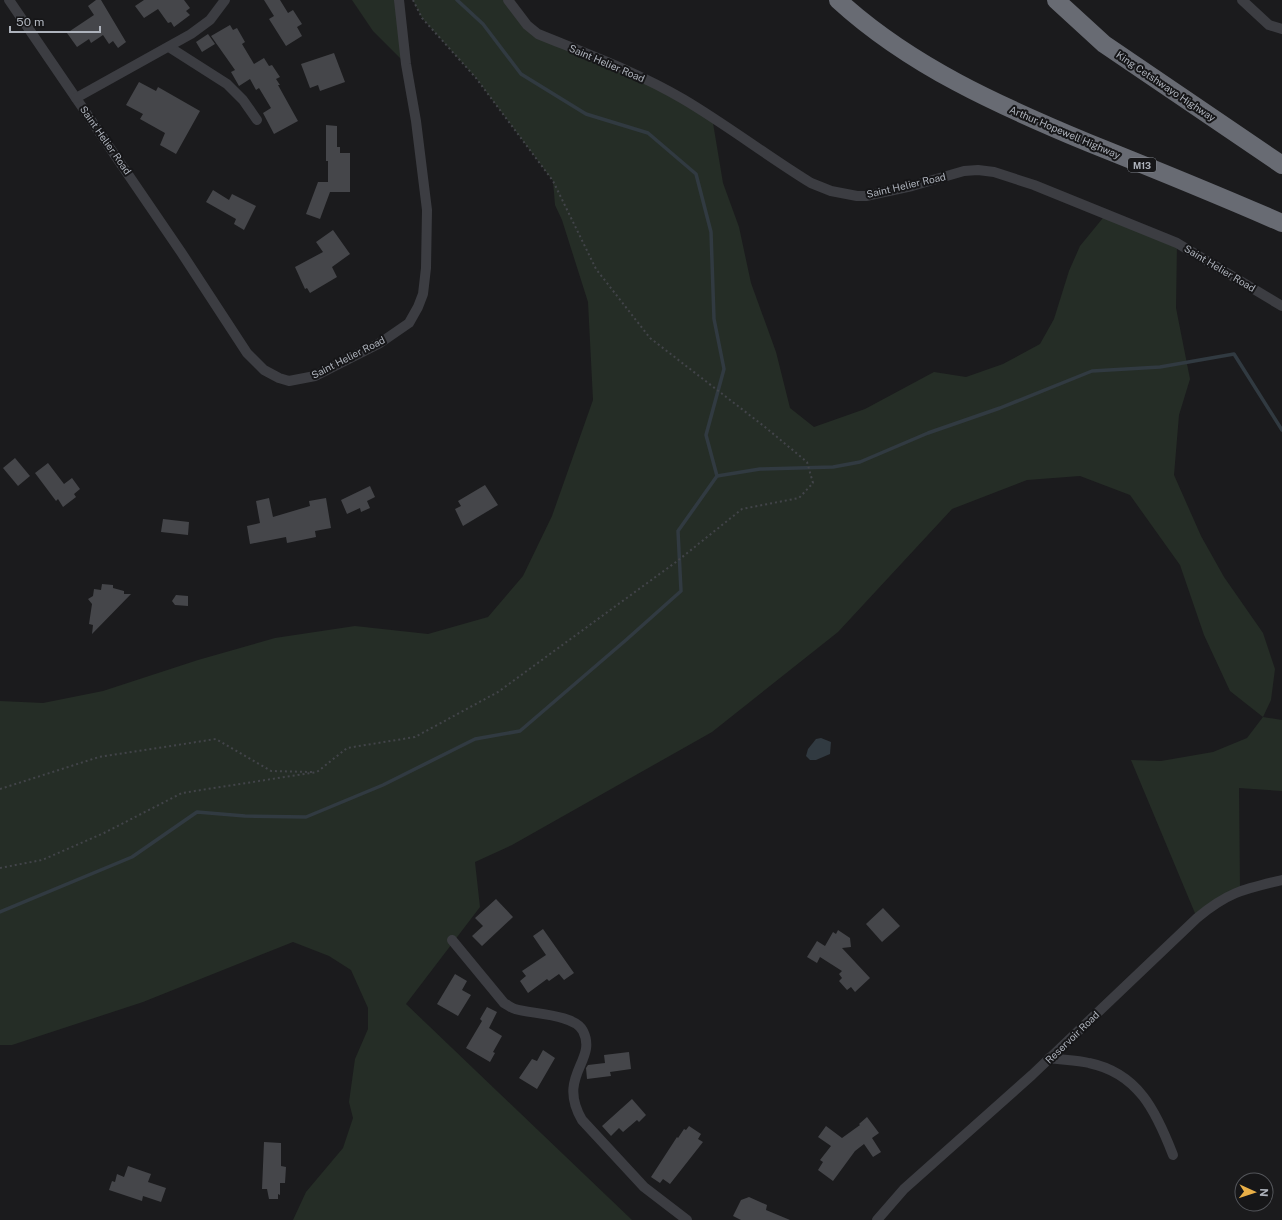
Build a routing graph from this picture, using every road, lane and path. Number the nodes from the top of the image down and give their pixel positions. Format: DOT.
graph roads {
  1 [pos="9,0"];
  2 [pos="225,0"];
  3 [pos="399,0"];
  4 [pos="413,0"];
  5 [pos="508,0"];
  6 [pos="838,0"];
  7 [pos="1056,0"];
  8 [pos="1242,0"];
  9 [pos="1282,29"];
  10 [pos="169,47"];
  11 [pos="76,98"];
  12 [pos="257,120"];
  13 [pos="1282,165"];
  14 [pos="1282,223"];
  15 [pos="1282,306"];
  16 [pos="317,772"];
  17 [pos="0,789"];
  18 [pos="0,868"];
  19 [pos="1282,880"];
  20 [pos="452,940"];
  21 [pos="1049,1058"];
  22 [pos="1173,1155"];
  23 [pos="687,1220"];
  24 [pos="877,1220"];
  1 -- 11 [label="street, Saint Helier Road"];
  2 -- 10 [label="street"];
  3 -- 11 [label="street, Saint Helier Road"];
  4 -- 16 [label="path"];
  5 -- 15 [label="street, Saint Helier Road"];
  6 -- 14 [label="highway, Arthur Hopewell Highway / M13"];
  7 -- 13 [label="highway, King Cetshwayo Highway"];
  8 -- 9 [label="street"];
  10 -- 11 [label="street"];
  10 -- 12 [label="street"];
  16 -- 17 [label="path"];
  16 -- 18 [label="path"];
  19 -- 21 [label="street, Reservoir Road"];
  20 -- 23 [label="street"];
  21 -- 22 [label="street"];
  21 -- 24 [label="street, Reservoir Road"];
}
